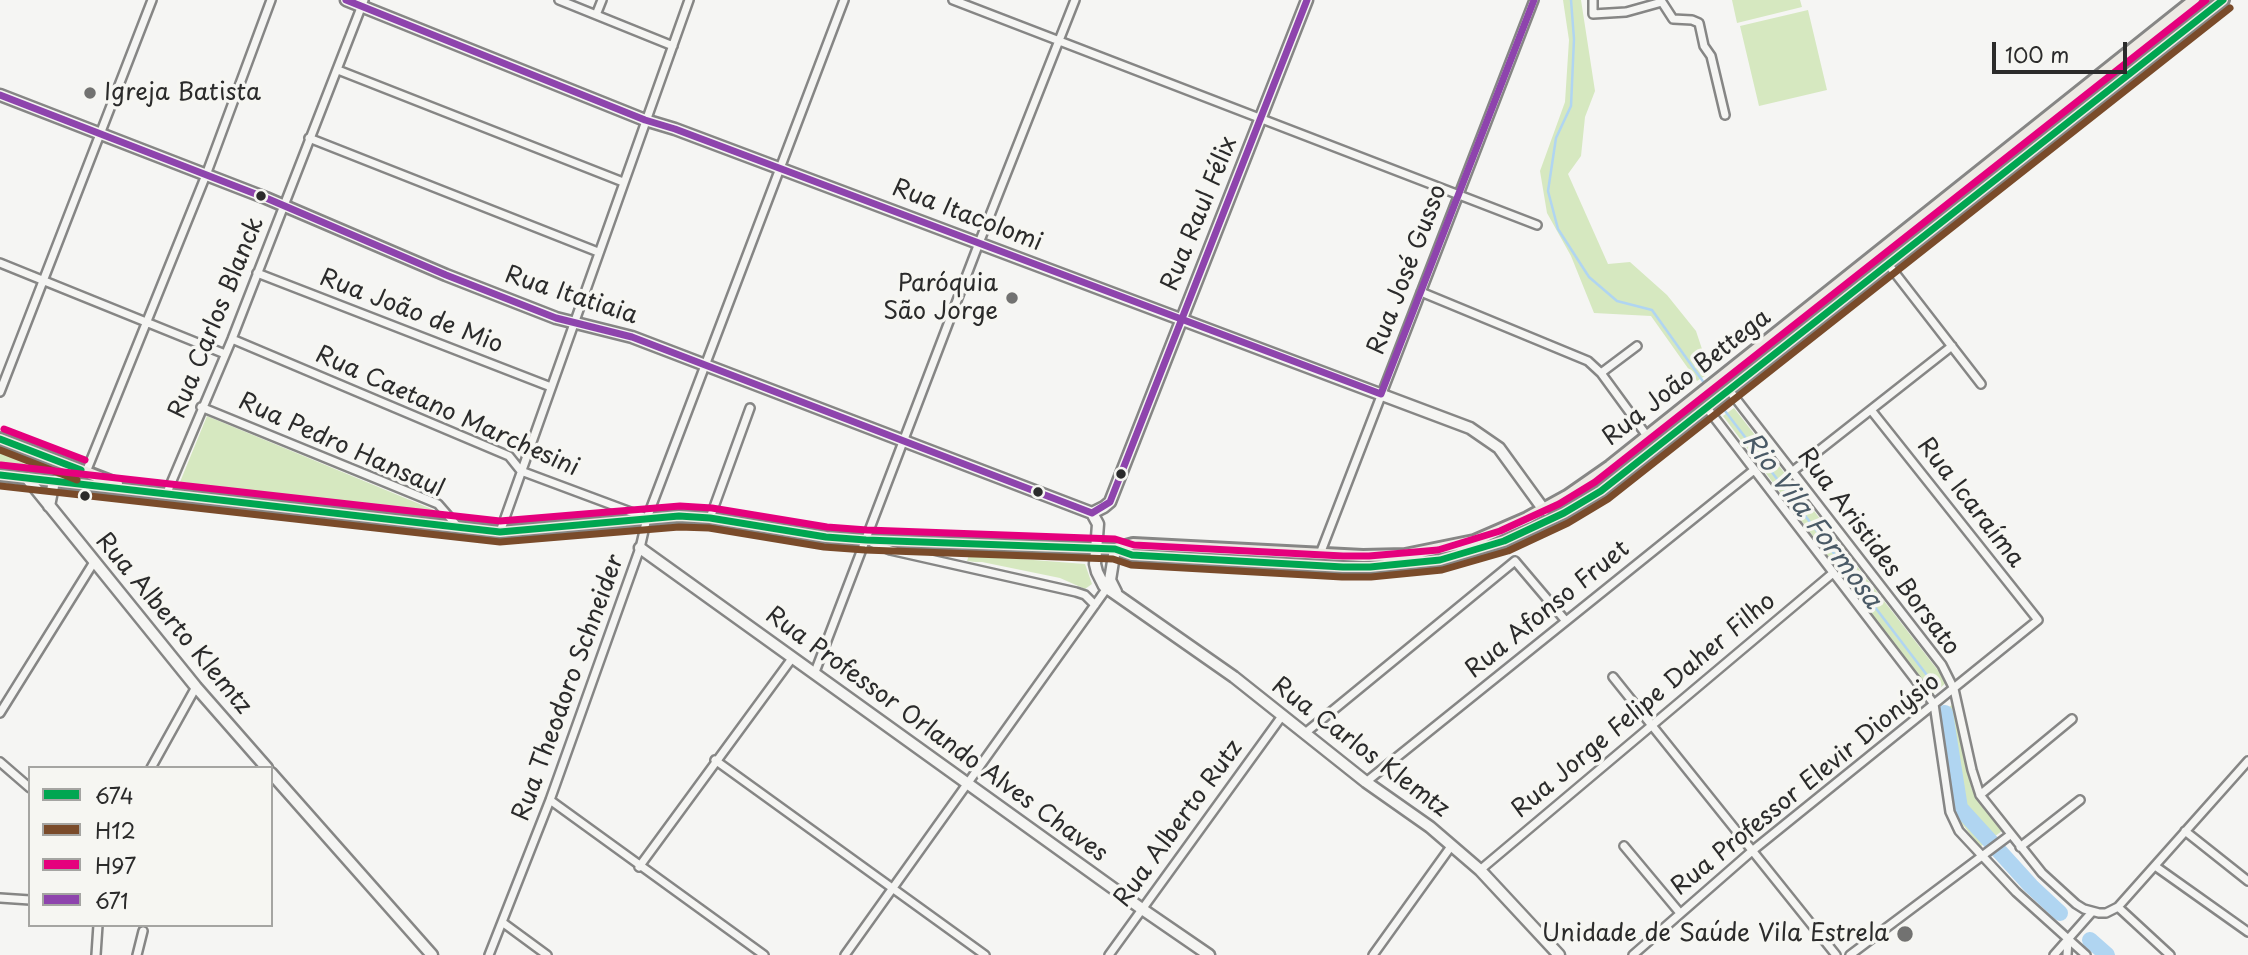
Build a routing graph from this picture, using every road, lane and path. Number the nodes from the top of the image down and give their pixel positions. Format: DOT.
graph roads {
  1 [pos="152,0"];
  2 [pos="271,0"];
  3 [pos="346,0"];
  4 [pos="559,0"];
  5 [pos="602,0"];
  6 [pos="690,0"];
  7 [pos="844,0"];
  8 [pos="953,0"];
  9 [pos="1075,0"];
  10 [pos="1307,0"];
  11 [pos="1534,0"];
  12 [pos="1593,0"];
  13 [pos="2194,0"];
  14 [pos="2222,0"];
  15 [pos="363,3"];
  16 [pos="1653,3"];
  17 [pos="596,15"];
  18 [pos="1059,41"];
  19 [pos="673,46"];
  20 [pos="338,69"];
  21 [pos="0,95"];
  22 [pos="1724,115"];
  23 [pos="1260,119"];
  24 [pos="645,120"];
  25 [pos="2028,132"];
  26 [pos="101,134"];
  27 [pos="309,138"];
  28 [pos="2037,146"];
  29 [pos="781,168"];
  30 [pos="206,175"];
  31 [pos="623,183"];
  32 [pos="1458,195"];
  33 [pos="283,206"];
  34 [pos="1537,225"];
  35 [pos="979,243"];
  36 [pos="598,252"];
  37 [pos="1880,252"];
  38 [pos="0,263"];
  39 [pos="1888,264"];
  40 [pos="257,273"];
  41 [pos="43,281"];
  42 [pos="1420,292"];
  43 [pos="1181,319"];
  44 [pos="148,322"];
  45 [pos="573,323"];
  46 [pos="232,339"];
  47 [pos="1637,346"];
  48 [pos="1952,346"];
  49 [pos="225,354"];
  50 [pos="705,365"];
  51 [pos="1601,373"];
  52 [pos="1981,384"];
  53 [pos="551,387"];
  54 [pos="1729,390"];
  55 [pos="0,392"];
  56 [pos="1381,394"];
  57 [pos="1713,402"];
  58 [pos="201,407"];
  59 [pos="750,408"];
  60 [pos="1871,410"];
  61 [pos="1647,436"];
  62 [pos="0,439"];
  63 [pos="902,440"];
  64 [pos="42,455"];
  65 [pos="1754,470"];
  66 [pos="522,471"];
  67 [pos="1793,471"];
  68 [pos="86,472"];
  69 [pos="0,475"];
  70 [pos="31,478"];
  71 [pos="54,481"];
  72 [pos="133,489"];
  73 [pos="166,495"];
  74 [pos="49,506"];
  75 [pos="1544,510"];
  76 [pos="1093,513"];
  77 [pos="647,518"];
  78 [pos="710,518"];
  79 [pos="459,528"];
  80 [pos="500,532"];
  81 [pos="1523,532"];
  82 [pos="866,540"];
  83 [pos="639,548"];
  84 [pos="1096,548"];
  85 [pos="1115,549"];
  86 [pos="1320,554"];
  87 [pos="93,562"];
  88 [pos="1833,573"];
  89 [pos="1107,588"];
  90 [pos="1119,595"];
  91 [pos="1095,605"];
  92 [pos="1565,620"];
  93 [pos="2038,620"];
  94 [pos="793,657"];
  95 [pos="815,672"];
  96 [pos="1613,677"];
  97 [pos="196,687"];
  98 [pos="1954,689"];
  99 [pos="1934,704"];
  100 [pos="0,713"];
  101 [pos="1282,716"];
  102 [pos="2072,719"];
  103 [pos="1651,724"];
  104 [pos="1304,734"];
  105 [pos="715,760"];
  106 [pos="2248,761"];
  107 [pos="0,762"];
  108 [pos="152,766"];
  109 [pos="265,766"];
  110 [pos="273,775"];
  111 [pos="1366,782"];
  112 [pos="966,783"];
  113 [pos="28,786"];
  114 [pos="1980,795"];
  115 [pos="550,800"];
  116 [pos="2080,800"];
  117 [pos="2185,831"];
  118 [pos="2010,835"];
  119 [pos="1452,845"];
  120 [pos="1624,846"];
  121 [pos="2020,847"];
  122 [pos="1752,851"];
  123 [pos="1983,855"];
  124 [pos="2155,866"];
  125 [pos="639,867"];
  126 [pos="1480,870"];
  127 [pos="2248,881"];
  128 [pos="891,889"];
  129 [pos="0,898"];
  130 [pos="28,900"];
  131 [pos="2118,907"];
  132 [pos="1142,909"];
  133 [pos="2092,912"];
  134 [pos="1681,913"];
  135 [pos="502,922"];
  136 [pos="99,927"];
  137 [pos="143,931"];
  138 [pos="2248,932"];
  139 [pos="2068,939"];
  140 [pos="96,955"];
  141 [pos="137,955"];
  142 [pos="432,955"];
  143 [pos="489,955"];
  144 [pos="547,955"];
  145 [pos="764,955"];
  146 [pos="845,955"];
  147 [pos="985,955"];
  148 [pos="1109,955"];
  149 [pos="1209,955"];
  150 [pos="1373,955"];
  151 [pos="1559,955"];
  152 [pos="1633,955"];
  153 [pos="1836,955"];
  154 [pos="1850,955"];
  155 [pos="2054,955"];
  156 [pos="2067,955"];
  157 [pos="2086,955"];
  158 [pos="2170,955"];
  1 -- 26 [label="street"];
  2 -- 30 [label="street"];
  3 -- 15 [label="main road, Rua Itacolomi"];
  4 -- 17 [label="street"];
  5 -- 17 [label="street"];
  6 -- 19 [label="street"];
  7 -- 29 [label="street, Rua Theodoro Schneider"];
  8 -- 18 [label="street"];
  9 -- 18 [label="street"];
  10 -- 23 [label="main road, Rua Raul Félix"];
  11 -- 32 [label="street, Rua José Gusso"];
  12 -- 16 [label="street"];
  13 -- 25 [label="main road, Rua João Bettega"];
  14 -- 28 [label="main road, Rua João Bettega"];
  15 -- 20 [label="street, Rua Carlos Blanck"];
  15 -- 24 [label="main road, Rua Itacolomi"];
  16 -- 22 [label="street"];
  17 -- 19 [label="street"];
  18 -- 23 [label="street"];
  18 -- 35 [label="street"];
  19 -- 24 [label="street"];
  20 -- 27 [label="street, Rua Carlos Blanck"];
  20 -- 31 [label="street"];
  21 -- 26 [label="main road, Rua Itatiaia"];
  23 -- 32 [label="street"];
  23 -- 43 [label="main road, Rua Raul Félix"];
  24 -- 29 [label="main road, Rua Itacolomi"];
  24 -- 31 [label="street"];
  25 -- 28 [label="main road"];
  25 -- 37 [label="main road, Rua João Bettega"];
  26 -- 30 [label="main road, Rua Itatiaia"];
  26 -- 41 [label="street"];
  27 -- 33 [label="street, Rua Carlos Blanck"];
  27 -- 36 [label="street"];
  28 -- 39 [label="main road, Rua João Bettega"];
  29 -- 35 [label="main road, Rua Itacolomi"];
  29 -- 50 [label="street, Rua Theodoro Schneider"];
  30 -- 33 [label="main road, Rua Itatiaia"];
  30 -- 44 [label="street"];
  31 -- 36 [label="street"];
  32 -- 34 [label="street"];
  32 -- 42 [label="street, Rua José Gusso"];
  33 -- 40 [label="street, Rua Carlos Blanck"];
  33 -- 45 [label="main road, Rua Itatiaia"];
  35 -- 43 [label="main road, Rua Itacolomi"];
  35 -- 63 [label="street"];
  36 -- 45 [label="street"];
  37 -- 39 [label="main road"];
  37 -- 61 [label="main road, Rua João Bettega"];
  38 -- 41 [label="street"];
  39 -- 48 [label="street"];
  39 -- 54 [label="main road, Rua João Bettega"];
  40 -- 46 [label="street, Rua Carlos Blanck"];
  40 -- 53 [label="street, Rua João de Mio"];
  41 -- 44 [label="street"];
  41 -- 55 [label="street"];
  42 -- 51 [label="street"];
  42 -- 56 [label="street, Rua José Gusso"];
  43 -- 56 [label="main road, Rua Itacolomi"];
  43 -- 76 [label="main road, Rua Raul Félix"];
  44 -- 49 [label="street"];
  44 -- 68 [label="street"];
  45 -- 50 [label="main road, Rua Itatiaia"];
  45 -- 53 [label="street"];
  46 -- 49 [label="street, Rua Carlos Blanck"];
  46 -- 66 [label="street, Rua Caetano Marchesini"];
  47 -- 51 [label="street"];
  48 -- 52 [label="street"];
  48 -- 60 [label="street"];
  49 -- 58 [label="street, Rua Carlos Blanck"];
  50 -- 63 [label="main road, Rua Itatiaia"];
  50 -- 77 [label="street, Rua Theodoro Schneider"];
  51 -- 61 [label="street"];
  53 -- 66 [label="street"];
  54 -- 57 [label="main road, Rua João Bettega"];
  54 -- 67 [label="street, Rua Aristides Borsato"];
  56 -- 75 [label="main road, Rua Itacolomi"];
  56 -- 86 [label="street, Rua José Gusso"];
  57 -- 65 [label="street, Rua Aristides Borsato"];
  57 -- 81 [label="main road, Rua João Bettega"];
  58 -- 73 [label="street, Rua Carlos Blanck"];
  58 -- 79 [label="street, Rua Pedro Hansaul"];
  59 -- 78 [label="street"];
  60 -- 67 [label="street"];
  60 -- 93 [label="street, Rua Icaraíma"];
  61 -- 75 [label="main road, Rua João Bettega"];
  62 -- 64 [label="main road"];
  63 -- 76 [label="main road, Rua Itatiaia"];
  63 -- 82 [label="street"];
  64 -- 68 [label="main road"];
  64 -- 70 [label="main road"];
  65 -- 88 [label="street, Rua Aristides Borsato"];
  65 -- 92 [label="street, Rua Afonso Fruet"];
  66 -- 77 [label="street, Rua Caetano Marchesini"];
  66 -- 80 [label="street"];
  67 -- 98 [label="street, Rua Aristides Borsato"];
  68 -- 72 [label="main road"];
  69 -- 70 [label="main road, Rua João Bettega"];
  70 -- 71 [label="main road, Rua João Bettega"];
  70 -- 74 [label="main road, Rua Alberto Klemtz"];
  71 -- 72 [label="main road, Rua João Bettega"];
  71 -- 74 [label="main road"];
  72 -- 73 [label="main road, Rua João Bettega"];
  73 -- 79 [label="main road, Rua João Bettega"];
  74 -- 87 [label="main road, Rua Alberto Klemtz"];
  75 -- 81 [label="main road"];
  75 -- 86 [label="main road, Rua João Bettega"];
  76 -- 84 [label="main road"];
  77 -- 78 [label="main road, Rua João Bettega"];
  77 -- 80 [label="main road, Rua João Bettega"];
  77 -- 83 [label="street, Rua Theodoro Schneider"];
  78 -- 82 [label="main road, Rua João Bettega"];
  79 -- 80 [label="main road, Rua João Bettega"];
  81 -- 85 [label="main road, Rua João Bettega"];
  82 -- 84 [label="main road, Rua João Bettega"];
  82 -- 91 [label="street, Rua João Bettega"];
  82 -- 95 [label="street"];
  83 -- 94 [label="main road, Rua Professor Orlando Alves Chaves"];
  83 -- 115 [label="street, Rua Theodoro Schneider"];
  84 -- 85 [label="main road, Rua João Bettega"];
  84 -- 89 [label="main road"];
  85 -- 86 [label="main road, Rua João Bettega"];
  85 -- 90 [label="main road"];
  87 -- 97 [label="main road, Rua Alberto Klemtz"];
  87 -- 100 [label="street"];
  88 -- 99 [label="street, Rua Aristides Borsato"];
  88 -- 103 [label="street, Rua Jorge Felipe Daher Filho"];
  89 -- 90 [label="main road, Rua Carlos Klemtz"];
  89 -- 91 [label="street"];
  90 -- 101 [label="main road, Rua Carlos Klemtz"];
  91 -- 112 [label="street"];
  92 -- 104 [label="street"];
  92 -- 111 [label="street, Rua Afonso Fruet"];
  93 -- 98 [label="street, Rua Professor Elevir Dionýsio"];
  94 -- 95 [label="main road, Rua Professor Orlando Alves Chaves"];
  94 -- 105 [label="street"];
  95 -- 112 [label="main road, Rua Professor Orlando Alves Chaves"];
  96 -- 103 [label="street"];
  97 -- 108 [label="street"];
  97 -- 109 [label="main road, Rua Alberto Klemtz"];
  98 -- 99 [label="street, Rua Professor Elevir Dionýsio"];
  98 -- 114 [label="street, Rua Aristides Borsato"];
  99 -- 122 [label="street, Rua Professor Elevir Dionýsio"];
  99 -- 123 [label="street, Rua Aristides Borsato"];
  101 -- 104 [label="main road, Rua Carlos Klemtz"];
  101 -- 132 [label="street, Rua Alberto Rutz"];
  102 -- 114 [label="street"];
  103 -- 122 [label="street"];
  103 -- 126 [label="street, Rua Jorge Felipe Daher Filho"];
  104 -- 111 [label="main road, Rua Carlos Klemtz"];
  105 -- 125 [label="street"];
  105 -- 128 [label="street"];
  106 -- 117 [label="street"];
  107 -- 113 [label="street"];
  110 -- 142 [label="main road"];
  111 -- 119 [label="main road, Rua Carlos Klemtz"];
  112 -- 128 [label="street"];
  112 -- 132 [label="main road, Rua Professor Orlando Alves Chaves"];
  114 -- 118 [label="street, Rua Aristides Borsato"];
  115 -- 125 [label="street"];
  115 -- 135 [label="street, Rua Theodoro Schneider"];
  116 -- 121 [label="street"];
  117 -- 124 [label="street"];
  117 -- 127 [label="street"];
  118 -- 121 [label="street, Rua Aristides Borsato"];
  118 -- 123 [label="street"];
  119 -- 126 [label="main road, Rua Carlos Klemtz"];
  119 -- 150 [label="street"];
  120 -- 134 [label="street"];
  121 -- 133 [label="street, Rua Aristides Borsato"];
  122 -- 134 [label="street, Rua Professor Elevir Dionýsio"];
  122 -- 153 [label="street"];
  123 -- 139 [label="street, Rua Aristides Borsato"];
  123 -- 154 [label="street"];
  124 -- 131 [label="street"];
  124 -- 138 [label="street"];
  125 -- 145 [label="street"];
  126 -- 151 [label="main road, Rua Carlos Klemtz"];
  128 -- 146 [label="street"];
  128 -- 147 [label="street"];
  129 -- 130 [label="street"];
  131 -- 133 [label="street"];
  131 -- 158 [label="street"];
  132 -- 148 [label="street, Rua Alberto Rutz"];
  132 -- 149 [label="main road, Rua Professor Orlando Alves Chaves"];
  133 -- 139 [label="street"];
  134 -- 152 [label="street, Rua Professor Elevir Dionýsio"];
  135 -- 143 [label="street, Rua Theodoro Schneider"];
  135 -- 144 [label="street"];
  136 -- 140 [label="street"];
  137 -- 141 [label="street"];
  139 -- 155 [label="street"];
  139 -- 156 [label="street"];
  139 -- 157 [label="street, Rua Aristides Borsato"];
}
